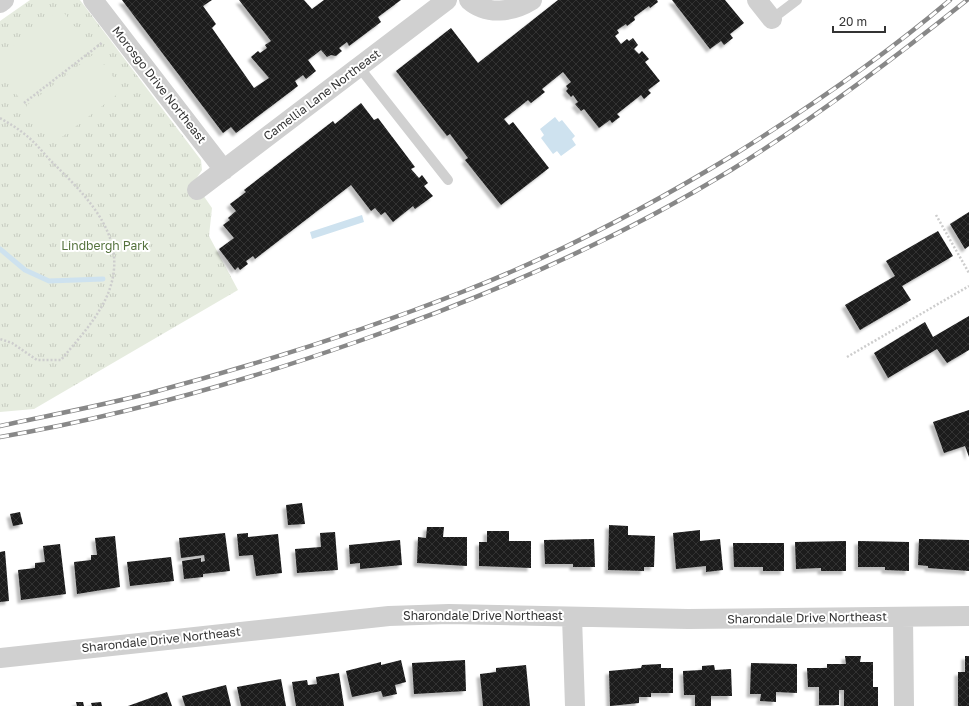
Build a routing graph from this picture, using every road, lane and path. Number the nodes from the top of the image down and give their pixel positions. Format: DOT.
graph roads {
  1 [pos="4,0"];
  2 [pos="93,0"];
  3 [pos="447,0"];
  4 [pos="469,0"];
  5 [pos="532,0"];
  6 [pos="757,0"];
  7 [pos="796,0"];
  8 [pos="0,3"];
  9 [pos="772,19"];
  10 [pos="104,42"];
  11 [pos="359,67"];
  12 [pos="24,103"];
  13 [pos="0,118"];
  14 [pos="224,170"];
  15 [pos="448,180"];
  16 [pos="197,190"];
  17 [pos="936,215"];
  18 [pos="969,273"];
  19 [pos="969,286"];
  20 [pos="0,339"];
  21 [pos="847,358"];
  22 [pos="969,616"];
  23 [pos="572,617"];
  24 [pos="904,617"];
  25 [pos="0,658"];
  26 [pos="575,706"];
  27 [pos="904,706"];
  1 -- 8 [label="street"];
  2 -- 14 [label="street, Morosgo Drive Northeast"];
  3 -- 11 [label="street, Camellia Lane Northeast"];
  4 -- 5 [label="street"];
  6 -- 9 [label="street"];
  7 -- 9 [label="lane"];
  10 -- 12 [label="path"];
  11 -- 14 [label="street, Camellia Lane Northeast"];
  11 -- 15 [label="lane"];
  13 -- 20 [label="path"];
  14 -- 16 [label="street, Camellia Lane Northeast"];
  17 -- 18 [label="path"];
  19 -- 21 [label="path"];
  22 -- 24 [label="street, Sharondale Drive Northeast"];
  23 -- 24 [label="street, Sharondale Drive Northeast"];
  23 -- 25 [label="street, Sharondale Drive Northeast"];
  23 -- 26 [label="street"];
  24 -- 27 [label="street"];
}
